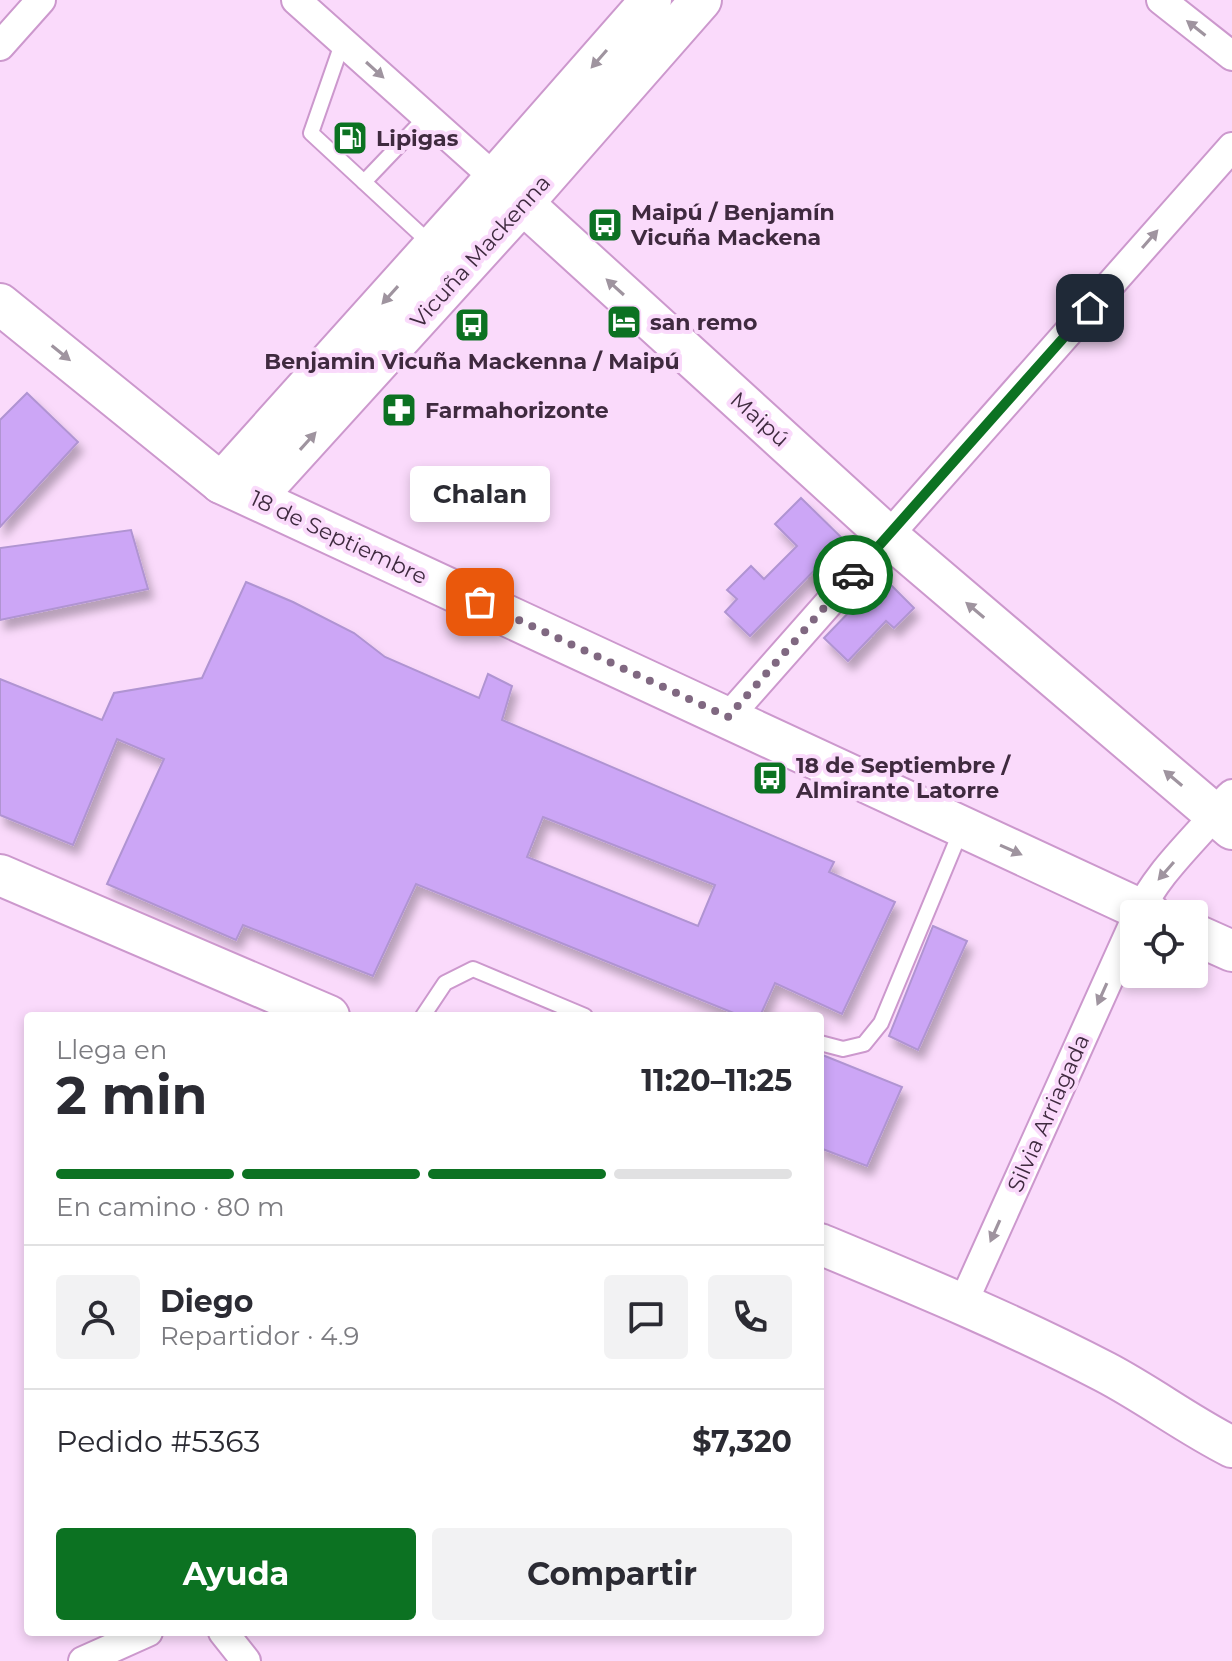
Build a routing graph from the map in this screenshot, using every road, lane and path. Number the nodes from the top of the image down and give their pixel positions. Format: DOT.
graph roads {
  1 [pos="41,0"];
  2 [pos="296,0"];
  3 [pos="651,0"];
  4 [pos="701,0"];
  5 [pos="1161,0"];
  6 [pos="343,41"];
  7 [pos="0,46"];
  8 [pos="1232,56"];
  9 [pos="427,116"];
  10 [pos="1232,147"];
  11 [pos="364,182"];
  12 [pos="509,191"];
  13 [pos="434,247"];
  14 [pos="0,304"];
  15 [pos="238,490"];
  16 [pos="888,536"];
  17 [pos="728,717"];
  18 [pos="1227,812"];
  19 [pos="962,828"];
  20 [pos="0,875"];
  21 [pos="1147,900"];
  22 [pos="1120,905"];
  23 [pos="1208,940"];
  24 [pos="1232,951"];
  25 [pos="1120,961"];
  26 [pos="320,1012"];
  27 [pos="426,1012"];
  28 [pos="575,1012"];
  29 [pos="824,1044"];
  30 [pos="824,1246"];
  31 [pos="963,1303"];
  32 [pos="1232,1447"];
  33 [pos="139,1636"];
  34 [pos="226,1636"];
  35 [pos="83,1661"];
  36 [pos="246,1661"];
  1 -- 7 [label="street"];
  2 -- 6 [label="street, Maipú"];
  3 -- 12 [label="main road, Vicuña Mackenna, one-way"];
  4 -- 12 [label="main road, Vicuña Mackenna"];
  8 -- 5 [label="street, one-way"];
  6 -- 9 [label="street, Maipú, one-way"];
  6 -- 11 [label="lane"];
  9 -- 11 [label="lane"];
  9 -- 12 [label="street, Maipú"];
  16 -- 10 [label="street, one-way"];
  11 -- 13 [label="lane"];
  12 -- 13 [label="main road, Vicuña Mackenna"];
  15 -- 12 [label="main road, Vicuña Mackenna, one-way"];
  16 -- 12 [label="main road, Maipú, one-way"];
  13 -- 15 [label="main road, Vicuña Mackenna, one-way"];
  14 -- 15 [label="main road, 18 de Septiembre, one-way"];
  15 -- 17 [label="main road, 18 de Septiembre"];
  16 -- 17 [label="street"];
  18 -- 16 [label="main road, Maipú, one-way"];
  17 -- 19 [label="main road, 18 de Septiembre"];
  18 -- 21 [label="street, Silvia Arriagada, one-way"];
  19 -- 22 [label="main road, 18 de Septiembre, one-way"];
  19 -- 29 [label="lane"];
  20 -- 26 [label="main road"];
  23 -- 24 [label="main road"];
  25 -- 31 [label="street, Silvia Arriagada, one-way"];
  27 -- 28 [label="lane"];
  30 -- 31 [label="main road"];
  31 -- 32 [label="main road"];
  33 -- 35 [label="street"];
  34 -- 36 [label="street"];
}
